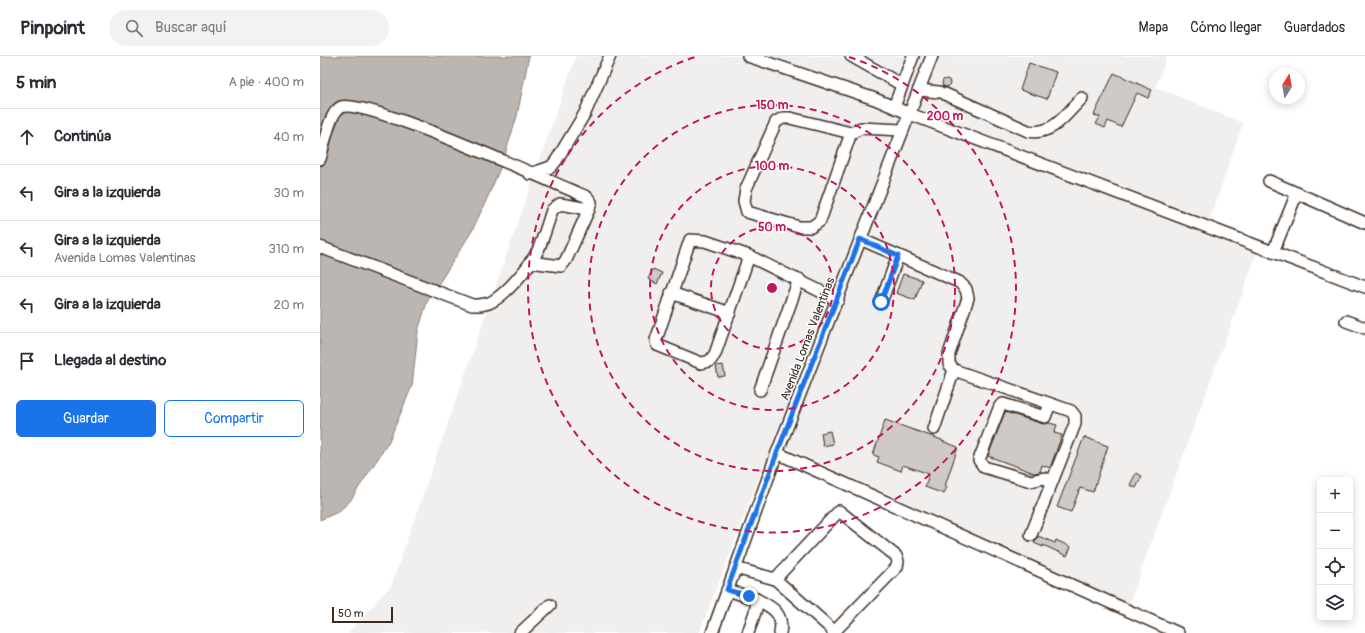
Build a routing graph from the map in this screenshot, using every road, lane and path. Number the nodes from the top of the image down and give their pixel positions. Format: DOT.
graph roads {
  1 [pos="610,56"];
  2 [pos="748,56"];
  3 [pos="852,56"];
  4 [pos="913,56"];
  5 [pos="932,56"];
  6 [pos="902,85"];
  7 [pos="919,90"];
  8 [pos="1082,98"];
  9 [pos="894,107"];
  10 [pos="910,114"];
  11 [pos="902,130"];
  12 [pos="851,133"];
  13 [pos="320,159"];
  14 [pos="530,174"];
  15 [pos="1269,181"];
  16 [pos="1296,193"];
  17 [pos="589,209"];
  18 [pos="1365,223"];
  19 [pos="860,239"];
  20 [pos="320,247"];
  21 [pos="1273,252"];
  22 [pos="749,256"];
  23 [pos="898,256"];
  24 [pos="530,262"];
  25 [pos="799,280"];
  26 [pos="1365,287"];
  27 [pos="671,293"];
  28 [pos="838,300"];
  29 [pos="881,302"];
  30 [pos="730,313"];
  31 [pos="1346,321"];
  32 [pos="1365,328"];
  33 [pos="954,370"];
  34 [pos="760,390"];
  35 [pos="1050,404"];
  36 [pos="934,429"];
  37 [pos="777,453"];
  38 [pos="1052,481"];
  39 [pos="1031,535"];
  40 [pos="735,568"];
  41 [pos="775,579"];
  42 [pos="727,590"];
  43 [pos="756,599"];
  44 [pos="550,605"];
  45 [pos="834,632"];
  46 [pos="520,633"];
  47 [pos="712,633"];
  48 [pos="748,633"];
  49 [pos="780,633"];
  50 [pos="1178,633"];
  1 -- 14 [label="street"];
  2 -- 9 [label="street"];
  3 -- 6 [label="street"];
  4 -- 6 [label="street"];
  5 -- 7 [label="street, Avenida Lomas Valentinas"];
  6 -- 9 [label="street"];
  7 -- 8 [label="street"];
  7 -- 10 [label="street, Avenida Lomas Valentinas"];
  9 -- 10 [label="street"];
  10 -- 11 [label="street, Avenida Lomas Valentinas"];
  10 -- 21 [label="street"];
  11 -- 12 [label="street"];
  11 -- 19 [label="street, Avenida Lomas Valentinas"];
  12 -- 12 [label="street"];
  13 -- 14 [label="street"];
  14 -- 17 [label="street"];
  15 -- 16 [label="street"];
  16 -- 18 [label="street"];
  16 -- 21 [label="street"];
  17 -- 24 [label="street"];
  17 -- 24 [label="street"];
  19 -- 23 [label="street"];
  19 -- 28 [label="street, Avenida Lomas Valentinas"];
  20 -- 24 [label="street"];
  21 -- 26 [label="street"];
  22 -- 25 [label="street"];
  22 -- 27 [label="street"];
  22 -- 30 [label="street"];
  23 -- 29 [label="street"];
  23 -- 33 [label="street"];
  25 -- 28 [label="street"];
  25 -- 34 [label="street"];
  27 -- 30 [label="street"];
  27 -- 30 [label="street"];
  28 -- 37 [label="street, Avenida Lomas Valentinas"];
  31 -- 32 [label="street"];
  33 -- 35 [label="street"];
  33 -- 36 [label="street"];
  35 -- 38 [label="street"];
  35 -- 38 [label="street"];
  37 -- 40 [label="street, Avenida Lomas Valentinas"];
  37 -- 50 [label="street"];
  38 -- 39 [label="street"];
  40 -- 41 [label="street"];
  40 -- 42 [label="street, Avenida Lomas Valentinas"];
  41 -- 45 [label="street"];
  41 -- 45 [label="street"];
  42 -- 43 [label="street"];
  42 -- 47 [label="street, Avenida Lomas Valentinas"];
  43 -- 48 [label="street"];
  43 -- 49 [label="street"];
  44 -- 46 [label="street"];
}
